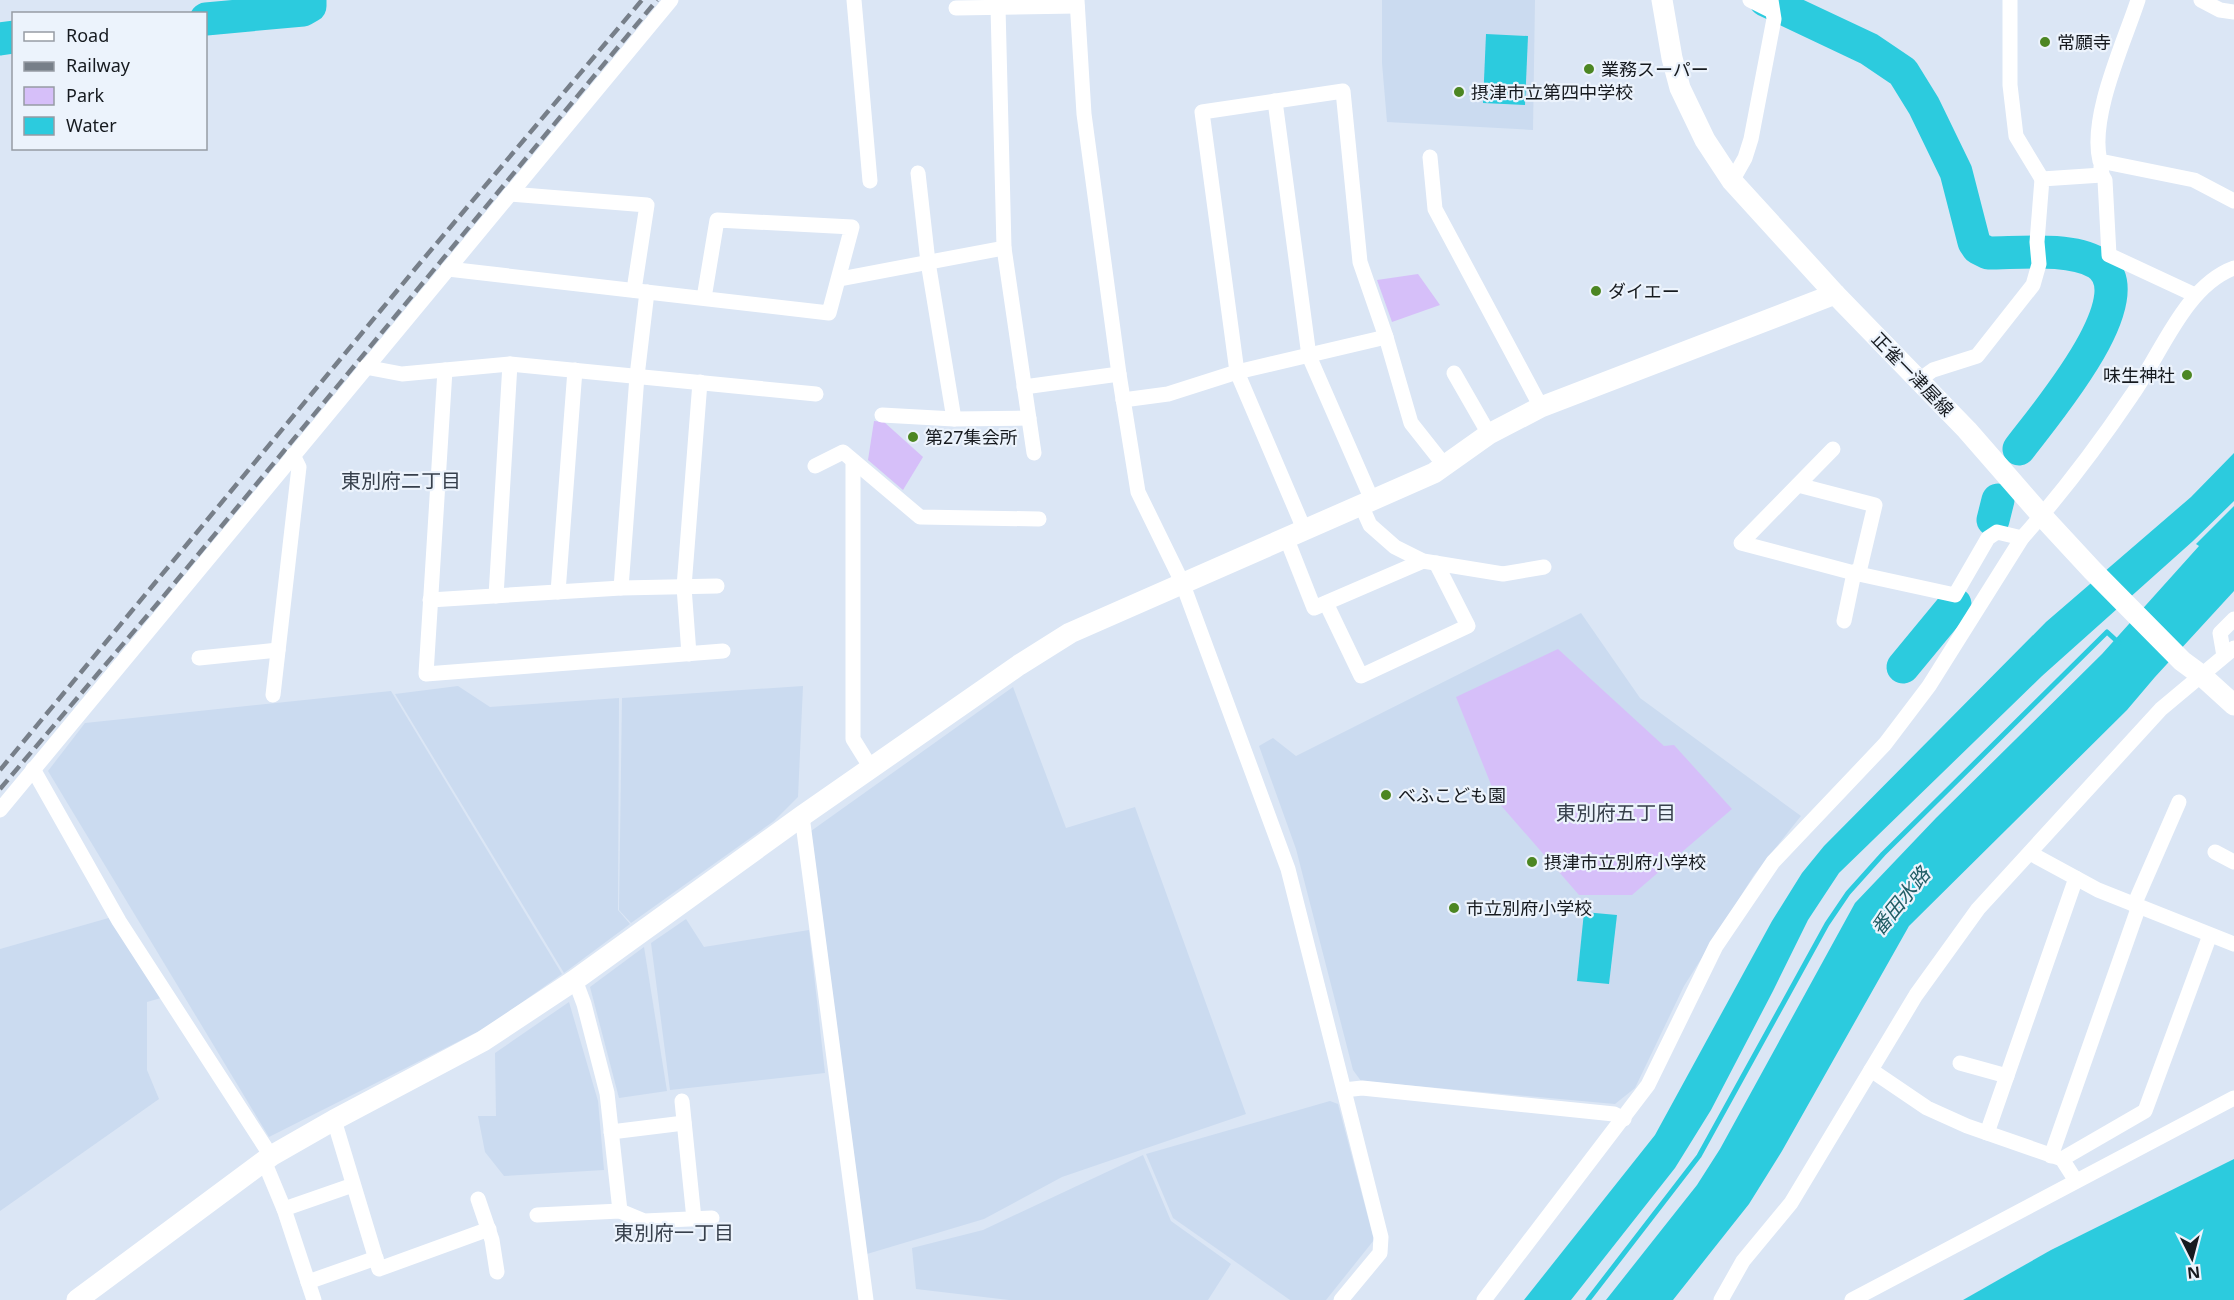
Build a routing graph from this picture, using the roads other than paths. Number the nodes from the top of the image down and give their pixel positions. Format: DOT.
graph roads {
  1 [pos="671,0"];
  2 [pos="854,0"];
  3 [pos="1662,0"];
  4 [pos="1750,0"];
  5 [pos="2010,0"];
  6 [pos="2138,0"];
  7 [pos="2200,0"];
  8 [pos="1077,3"];
  9 [pos="1772,6"];
  10 [pos="998,7"];
  11 [pos="956,8"];
  12 [pos="2234,12"];
  13 [pos="1275,101"];
  14 [pos="1430,157"];
  15 [pos="2101,168"];
  16 [pos="918,173"];
  17 [pos="2042,179"];
  18 [pos="870,181"];
  19 [pos="1732,181"];
  20 [pos="510,194"];
  21 [pos="2234,201"];
  22 [pos="1004,248"];
  23 [pos="928,262"];
  24 [pos="2234,268"];
  25 [pos="448,269"];
  26 [pos="840,279"];
  27 [pos="640,291"];
  28 [pos="1835,294"];
  29 [pos="2195,295"];
  30 [pos="704,298"];
  31 [pos="1386,337"];
  32 [pos="1309,356"];
  33 [pos="510,364"];
  34 [pos="365,368"];
  35 [pos="445,370"];
  36 [pos="574,370"];
  37 [pos="1237,372"];
  38 [pos="1454,373"];
  39 [pos="1119,374"];
  40 [pos="638,376"];
  41 [pos="1919,380"];
  42 [pos="700,382"];
  43 [pos="1024,387"];
  44 [pos="816,394"];
  45 [pos="1123,400"];
  46 [pos="1541,406"];
  47 [pos="882,416"];
  48 [pos="1029,418"];
  49 [pos="954,419"];
  50 [pos="1489,434"];
  51 [pos="1833,449"];
  52 [pos="1034,453"];
  53 [pos="293,455"];
  54 [pos="853,461"];
  55 [pos="815,466"];
  56 [pos="1445,466"];
  57 [pos="1798,485"];
  58 [pos="1366,503"];
  59 [pos="2042,516"];
  60 [pos="1039,519"];
  61 [pos="1295,533"];
  62 [pos="2022,538"];
  63 [pos="1429,562"];
  64 [pos="1544,567"];
  65 [pos="1854,573"];
  66 [pos="1182,582"];
  67 [pos="717,586"];
  68 [pos="684,587"];
  69 [pos="621,588"];
  70 [pos="558,592"];
  71 [pos="496,596"];
  72 [pos="430,600"];
  73 [pos="1326,603"];
  74 [pos="2234,619"];
  75 [pos="1844,621"];
  76 [pos="278,650"];
  77 [pos="723,651"];
  78 [pos="2229,652"];
  79 [pos="689,654"];
  80 [pos="199,658"];
  81 [pos="2201,675"];
  82 [pos="273,695"];
  83 [pos="2234,705"];
  84 [pos="871,768"];
  85 [pos="33,769"];
  86 [pos="2179,802"];
  87 [pos="0,810"];
  88 [pos="802,816"];
  89 [pos="2215,852"];
  90 [pos="2030,853"];
  91 [pos="2234,862"];
  92 [pos="2076,878"];
  93 [pos="2137,906"];
  94 [pos="2210,935"];
  95 [pos="2234,944"];
  96 [pos="575,980"];
  97 [pos="1960,1063"];
  98 [pos="1871,1070"];
  99 [pos="2007,1076"];
  100 [pos="1344,1090"];
  101 [pos="2234,1098"];
  102 [pos="682,1101"];
  103 [pos="1623,1119"];
  104 [pos="334,1120"];
  105 [pos="684,1123"];
  106 [pos="611,1132"];
  107 [pos="1987,1133"];
  108 [pos="2057,1158"];
  109 [pos="268,1159"];
  110 [pos="2076,1182"];
  111 [pos="353,1185"];
  112 [pos="478,1198"];
  113 [pos="284,1209"];
  114 [pos="620,1211"];
  115 [pos="537,1215"];
  116 [pos="712,1218"];
  117 [pos="694,1219"];
  118 [pos="489,1229"];
  119 [pos="376,1258"];
  120 [pos="497,1272"];
  121 [pos="308,1282"];
  122 [pos="77,1300"];
  123 [pos="314,1300"];
  124 [pos="866,1300"];
  125 [pos="1341,1300"];
  126 [pos="1484,1300"];
  127 [pos="1721,1300"];
  128 [pos="1852,1300"];
  1 -- 20 [label="street"];
  2 -- 18 [label="street"];
  3 -- 19 [label="street, 正雀一津屋線"];
  4 -- 9 [label="street"];
  5 -- 17 [label="street"];
  6 -- 15 [label="street"];
  7 -- 12 [label="street"];
  8 -- 10 [label="street"];
  8 -- 39 [label="street"];
  9 -- 19 [label="street"];
  10 -- 11 [label="street"];
  10 -- 22 [label="street"];
  13 -- 31 [label="street"];
  13 -- 32 [label="street"];
  13 -- 37 [label="street"];
  14 -- 46 [label="street"];
  15 -- 17 [label="street"];
  15 -- 21 [label="street"];
  15 -- 29 [label="street"];
  16 -- 23 [label="street"];
  17 -- 41 [label="street"];
  19 -- 28 [label="street, 正雀一津屋線"];
  20 -- 25 [label="street"];
  20 -- 27 [label="street"];
  22 -- 23 [label="street"];
  22 -- 43 [label="street"];
  23 -- 26 [label="street"];
  23 -- 49 [label="street"];
  24 -- 29 [label="street"];
  25 -- 27 [label="street"];
  25 -- 34 [label="street"];
  26 -- 30 [label="street"];
  26 -- 30 [label="street"];
  27 -- 30 [label="street"];
  27 -- 40 [label="street"];
  28 -- 41 [label="street, 正雀一津屋線"];
  28 -- 46 [label="street"];
  29 -- 59 [label="street"];
  31 -- 32 [label="street"];
  31 -- 56 [label="street"];
  32 -- 37 [label="street"];
  32 -- 58 [label="street"];
  33 -- 35 [label="street"];
  33 -- 36 [label="street"];
  33 -- 71 [label="street"];
  34 -- 35 [label="street"];
  34 -- 53 [label="street"];
  35 -- 72 [label="street"];
  36 -- 40 [label="street"];
  36 -- 70 [label="street"];
  37 -- 45 [label="street"];
  37 -- 61 [label="street"];
  38 -- 50 [label="street"];
  39 -- 43 [label="street"];
  39 -- 45 [label="street"];
  40 -- 42 [label="street"];
  40 -- 69 [label="street"];
  41 -- 59 [label="street, 正雀一津屋線"];
  42 -- 44 [label="street"];
  42 -- 68 [label="street"];
  43 -- 48 [label="street"];
  45 -- 66 [label="street"];
  46 -- 50 [label="street"];
  47 -- 49 [label="street"];
  48 -- 49 [label="street"];
  48 -- 52 [label="street"];
  50 -- 56 [label="street"];
  51 -- 57 [label="street"];
  53 -- 76 [label="street"];
  53 -- 85 [label="street"];
  54 -- 55 [label="street"];
  54 -- 60 [label="street"];
  54 -- 84 [label="street"];
  56 -- 58 [label="street"];
  57 -- 65 [label="street"];
  57 -- 65 [label="street"];
  58 -- 61 [label="street"];
  58 -- 63 [label="street"];
  59 -- 62 [label="street"];
  59 -- 81 [label="street, 正雀一津屋線"];
  61 -- 66 [label="street"];
  61 -- 73 [label="street"];
  62 -- 65 [label="street"];
  62 -- 103 [label="street"];
  63 -- 64 [label="street"];
  63 -- 73 [label="street"];
  63 -- 73 [label="street"];
  65 -- 75 [label="street"];
  66 -- 84 [label="street"];
  66 -- 100 [label="street"];
  67 -- 68 [label="street"];
  68 -- 69 [label="street"];
  68 -- 79 [label="street"];
  69 -- 70 [label="street"];
  70 -- 71 [label="street"];
  71 -- 72 [label="street"];
  72 -- 79 [label="street"];
  74 -- 78 [label="street"];
  76 -- 80 [label="street"];
  76 -- 82 [label="street"];
  77 -- 79 [label="street"];
  78 -- 81 [label="street"];
  81 -- 83 [label="street, 正雀一津屋線"];
  81 -- 90 [label="street"];
  84 -- 88 [label="street"];
  85 -- 87 [label="street"];
  85 -- 109 [label="street"];
  86 -- 93 [label="street"];
  88 -- 96 [label="street"];
  88 -- 124 [label="street"];
  89 -- 91 [label="street"];
  90 -- 92 [label="street"];
  90 -- 98 [label="street"];
  92 -- 93 [label="street"];
  92 -- 99 [label="street"];
  93 -- 94 [label="street"];
  93 -- 108 [label="street"];
  94 -- 95 [label="street"];
  94 -- 108 [label="street"];
  96 -- 104 [label="street"];
  96 -- 106 [label="street"];
  97 -- 99 [label="street"];
  98 -- 107 [label="street"];
  98 -- 127 [label="street"];
  99 -- 107 [label="street"];
  100 -- 103 [label="street"];
  100 -- 125 [label="street"];
  101 -- 110 [label="street"];
  102 -- 105 [label="street"];
  103 -- 126 [label="street"];
  104 -- 109 [label="street"];
  104 -- 111 [label="street"];
  105 -- 106 [label="street"];
  105 -- 117 [label="street"];
  106 -- 114 [label="street"];
  107 -- 108 [label="street"];
  108 -- 110 [label="street"];
  109 -- 113 [label="street"];
  109 -- 122 [label="street"];
  110 -- 128 [label="street"];
  111 -- 113 [label="street"];
  111 -- 119 [label="street"];
  112 -- 118 [label="street"];
  113 -- 121 [label="street"];
  114 -- 115 [label="street"];
  114 -- 117 [label="street"];
  116 -- 117 [label="street"];
  118 -- 119 [label="street"];
  118 -- 120 [label="street"];
  119 -- 121 [label="street"];
  121 -- 123 [label="street"];
}
